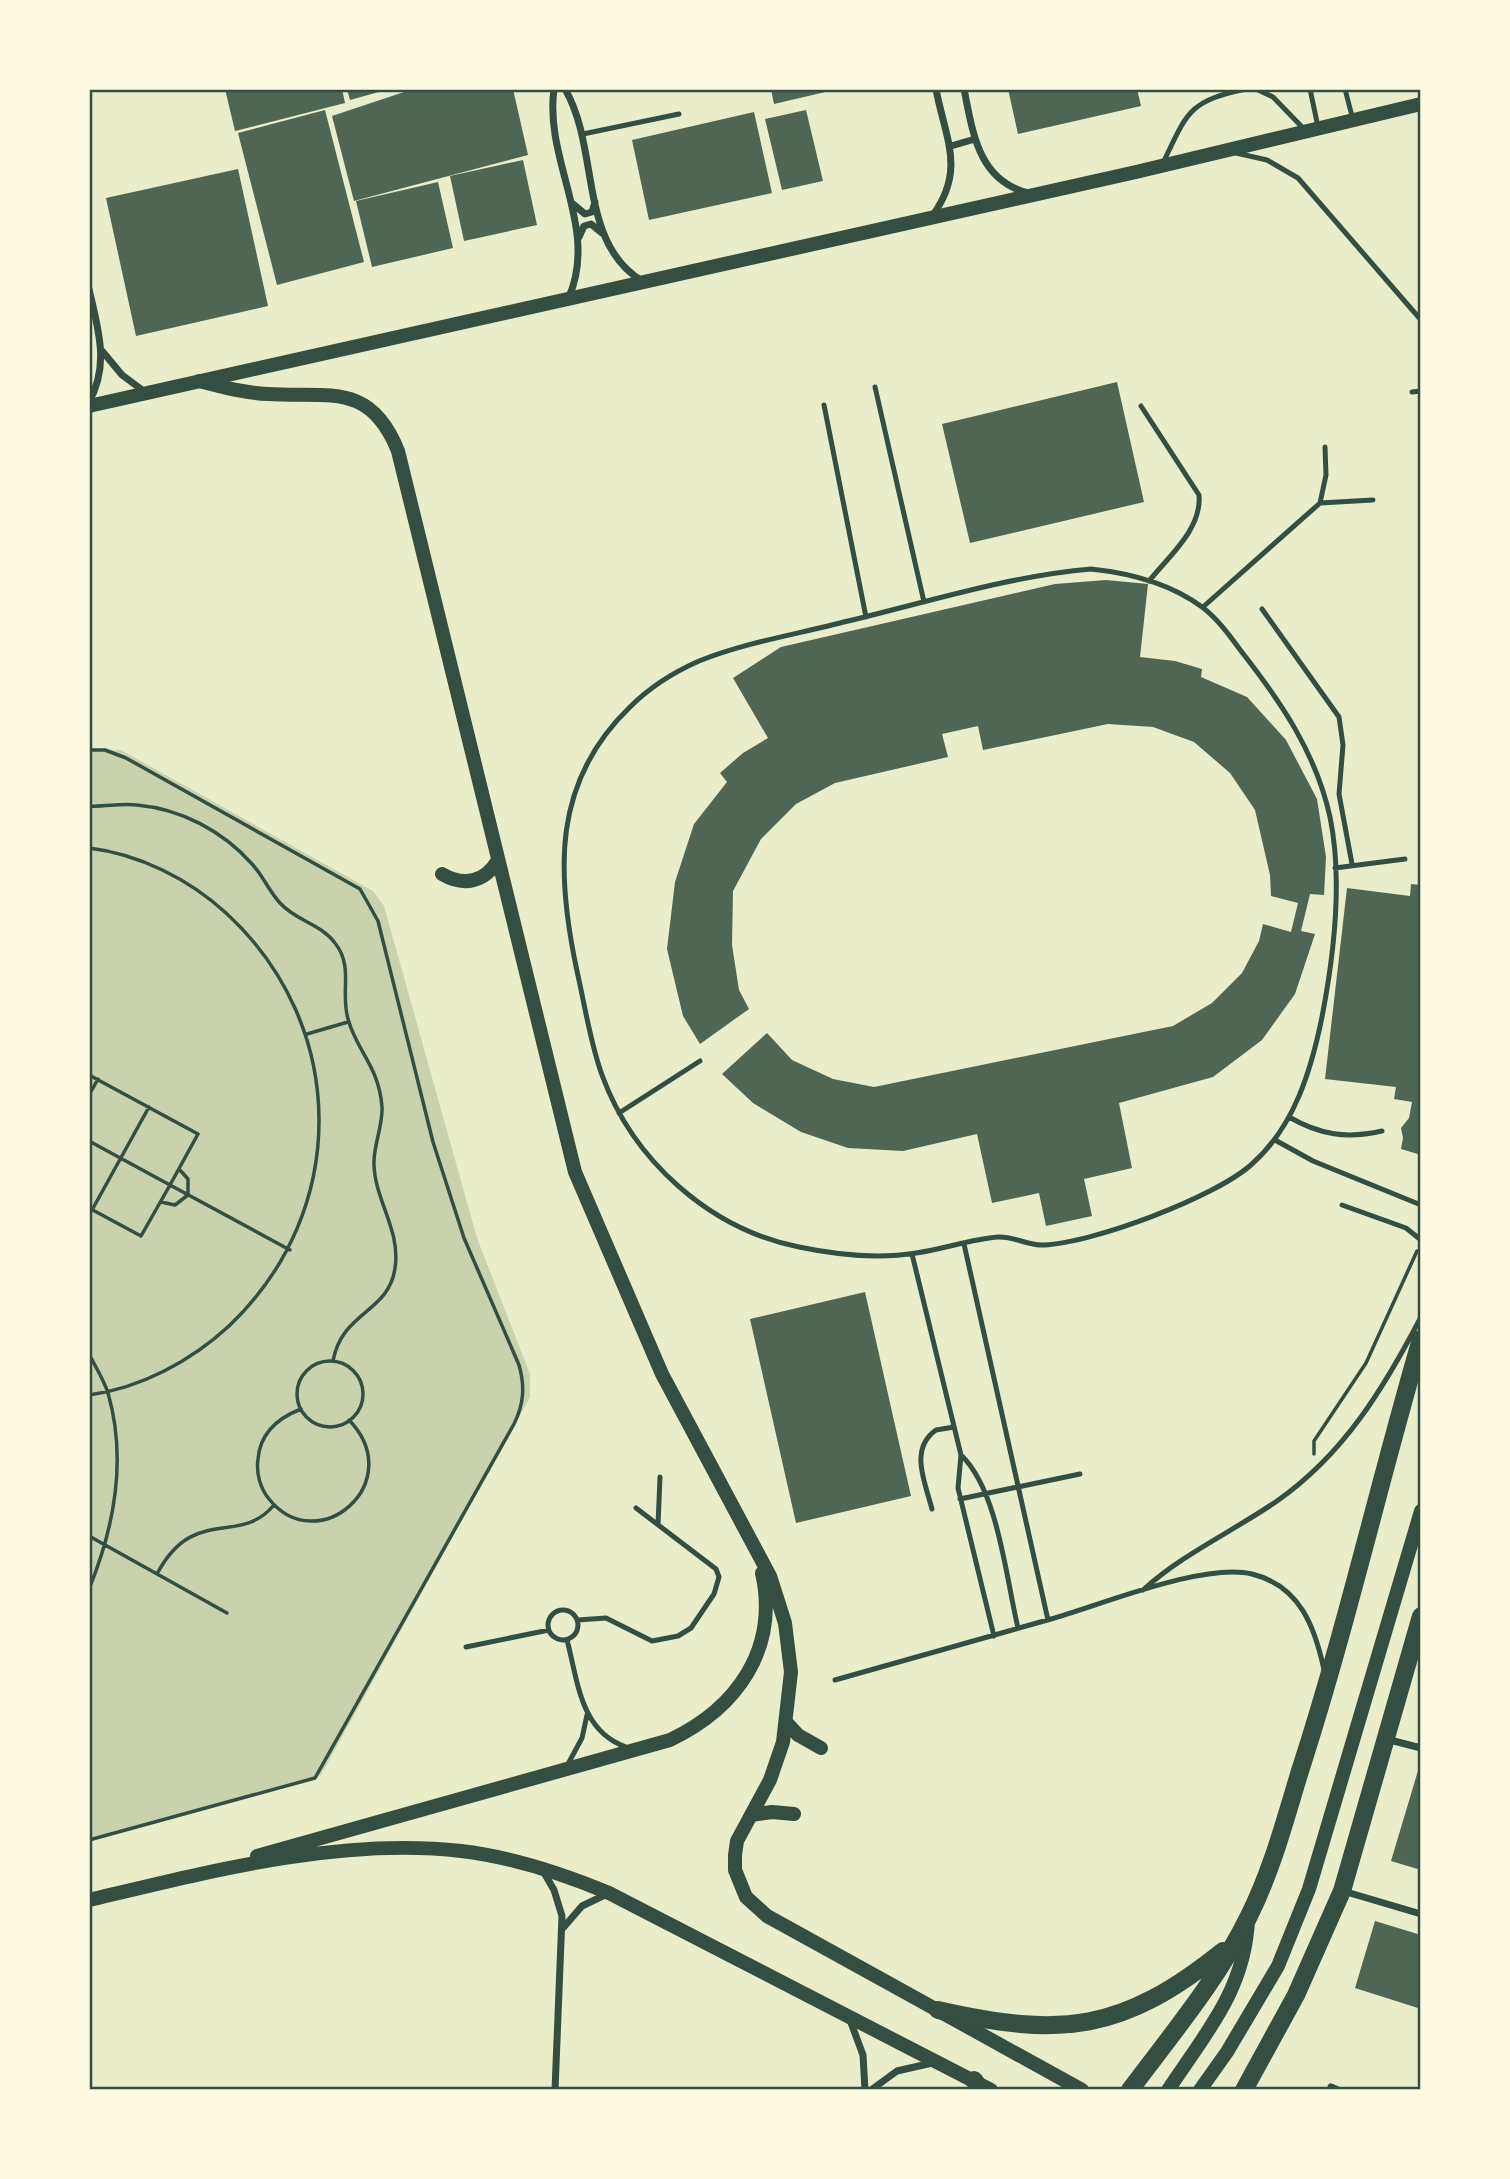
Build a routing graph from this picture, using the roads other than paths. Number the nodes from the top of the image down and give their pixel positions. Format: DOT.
graph roads {
  1 [pos="554,89"];
  2 [pos="565,89"];
  3 [pos="936,89"];
  4 [pos="964,89"];
  5 [pos="1246,89"];
  6 [pos="1256,89"];
  7 [pos="1310,89"];
  8 [pos="1345,89"];
  9 [pos="1421,104"];
  10 [pos="679,114"];
  11 [pos="1353,120"];
  12 [pos="1312,130"];
  13 [pos="583,134"];
  14 [pos="975,139"];
  15 [pos="951,146"];
  16 [pos="1215,153"];
  17 [pos="1161,166"];
  18 [pos="1032,194"];
  19 [pos="596,200"];
  20 [pos="572,204"];
  21 [pos="932,216"];
  22 [pos="603,234"];
  23 [pos="579,237"];
  24 [pos="643,281"];
  25 [pos="89,289"];
  26 [pos="569,298"];
  27 [pos="1421,320"];
  28 [pos="103,352"];
  29 [pos="199,381"];
  30 [pos="875,387"];
  31 [pos="1421,391"];
  32 [pos="1412,392"];
  33 [pos="147,393"];
  34 [pos="89,404"];
  35 [pos="824,405"];
  36 [pos="1141,406"];
  37 [pos="1325,447"];
  38 [pos="1373,500"];
  39 [pos="1320,503"];
  40 [pos="1149,581"];
  41 [pos="924,603"];
  42 [pos="1203,607"];
  43 [pos="1262,609"];
  44 [pos="866,617"];
  45 [pos="498,859"];
  46 [pos="1405,859"];
  47 [pos="1352,864"];
  48 [pos="1335,868"];
  49 [pos="442,874"];
  50 [pos="700,1061"];
  51 [pos="619,1113"];
  52 [pos="1289,1117"];
  53 [pos="1382,1131"];
  54 [pos="1275,1140"];
  55 [pos="1342,1205"];
  56 [pos="1421,1205"];
  57 [pos="1421,1242"];
  58 [pos="964,1244"];
  59 [pos="912,1254"];
  60 [pos="1421,1317"];
  61 [pos="1421,1339"];
  62 [pos="954,1426"];
  63 [pos="961,1455"];
  64 [pos="1080,1474"];
  65 [pos="660,1477"];
  66 [pos="1018,1487"];
  67 [pos="987,1493"];
  68 [pos="960,1499"];
  69 [pos="636,1508"];
  70 [pos="932,1509"];
  71 [pos="1421,1511"];
  72 [pos="658,1525"];
  73 [pos="758,1554"];
  74 [pos="1141,1592"];
  75 [pos="1421,1616"];
  76 [pos="578,1620"];
  77 [pos="1048,1620"];
  78 [pos="1018,1628"];
  79 [pos="549,1630"];
  80 [pos="993,1636"];
  81 [pos="567,1640"];
  82 [pos="466,1647"];
  83 [pos="835,1681"];
  84 [pos="1328,1686"];
  85 [pos="587,1715"];
  86 [pos="786,1722"];
  87 [pos="1386,1739"];
  88 [pos="821,1748"];
  89 [pos="1421,1748"];
  90 [pos="633,1750"];
  91 [pos="565,1768"];
  92 [pos="794,1814"];
  93 [pos="751,1815"];
  94 [pos="540,1867"];
  95 [pos="206,1873"];
  96 [pos="1342,1891"];
  97 [pos="609,1893"];
  98 [pos="89,1900"];
  99 [pos="1421,1914"];
  100 [pos="1248,1919"];
  101 [pos="562,1929"];
  102 [pos="1236,1940"];
  103 [pos="938,2010"];
  104 [pos="848,2016"];
  105 [pos="938,2062"];
  106 [pos="978,2085"];
  107 [pos="1249,2085"];
  108 [pos="555,2090"];
  109 [pos="865,2090"];
  110 [pos="870,2090"];
  111 [pos="991,2090"];
  112 [pos="1082,2090"];
  113 [pos="1130,2090"];
  114 [pos="1168,2090"];
  115 [pos="1199,2090"];
  1 -- 20 [label="street"];
  2 -- 13 [label="street"];
  3 -- 15 [label="street"];
  4 -- 14 [label="street"];
  5 -- 17 [label="lane"];
  6 -- 12 [label="lane"];
  7 -- 12 [label="lane"];
  8 -- 11 [label="lane"];
  9 -- 11 [label="main road"];
  10 -- 13 [label="lane"];
  11 -- 12 [label="main road"];
  12 -- 16 [label="main road"];
  13 -- 19 [label="street"];
  14 -- 15 [label="street"];
  14 -- 18 [label="street"];
  15 -- 21 [label="street"];
  16 -- 17 [label="main road"];
  16 -- 27 [label="lane"];
  17 -- 18 [label="main road"];
  18 -- 21 [label="main road"];
  19 -- 20 [label="street"];
  19 -- 22 [label="street"];
  20 -- 23 [label="street"];
  21 -- 24 [label="main road"];
  22 -- 23 [label="street"];
  22 -- 24 [label="street"];
  23 -- 26 [label="street"];
  24 -- 26 [label="main road"];
  25 -- 28 [label="street"];
  26 -- 29 [label="main road"];
  28 -- 33 [label="street"];
  28 -- 34 [label="street"];
  29 -- 33 [label="main road"];
  29 -- 45 [label="main road"];
  30 -- 41 [label="lane"];
  31 -- 32 [label="lane"];
  33 -- 34 [label="main road"];
  35 -- 44 [label="lane"];
  36 -- 40 [label="lane"];
  37 -- 39 [label="lane"];
  38 -- 39 [label="lane"];
  39 -- 42 [label="lane"];
  40 -- 41 [label="lane"];
  40 -- 42 [label="lane"];
  41 -- 44 [label="lane"];
  42 -- 48 [label="lane"];
  43 -- 47 [label="lane"];
  44 -- 51 [label="lane"];
  45 -- 49 [label="main road"];
  45 -- 73 [label="main road"];
  46 -- 47 [label="lane"];
  47 -- 48 [label="lane"];
  48 -- 52 [label="lane"];
  50 -- 51 [label="lane"];
  51 -- 59 [label="lane"];
  52 -- 53 [label="lane"];
  52 -- 54 [label="lane"];
  54 -- 56 [label="lane"];
  54 -- 58 [label="lane"];
  55 -- 57 [label="lane"];
  58 -- 59 [label="lane"];
  58 -- 66 [label="lane"];
  59 -- 62 [label="lane"];
  60 -- 74 [label="lane"];
  61 -- 84 [label="main road"];
  62 -- 63 [label="lane"];
  62 -- 70 [label="lane"];
  63 -- 67 [label="lane"];
  63 -- 68 [label="lane"];
  64 -- 66 [label="lane"];
  65 -- 72 [label="lane"];
  66 -- 67 [label="lane"];
  66 -- 77 [label="lane"];
  67 -- 68 [label="lane"];
  67 -- 78 [label="lane"];
  68 -- 80 [label="lane"];
  69 -- 72 [label="lane"];
  71 -- 115 [label="main road"];
  72 -- 76 [label="lane"];
  73 -- 86 [label="main road"];
  73 -- 90 [label="main road"];
  74 -- 77 [label="lane"];
  74 -- 84 [label="lane"];
  75 -- 87 [label="main road"];
  76 -- 79 [label="lane"];
  76 -- 81 [label="lane"];
  77 -- 78 [label="lane"];
  78 -- 80 [label="lane"];
  79 -- 81 [label="lane"];
  79 -- 82 [label="lane"];
  80 -- 83 [label="lane"];
  81 -- 85 [label="lane"];
  84 -- 100 [label="main road"];
  85 -- 90 [label="lane"];
  85 -- 91 [label="lane"];
  86 -- 88 [label="main road"];
  86 -- 93 [label="main road"];
  87 -- 89 [label="street"];
  87 -- 96 [label="main road"];
  90 -- 91 [label="main road"];
  91 -- 95 [label="main road"];
  92 -- 93 [label="main road"];
  93 -- 103 [label="main road"];
  94 -- 95 [label="main road"];
  94 -- 97 [label="main road"];
  94 -- 101 [label="street"];
  95 -- 98 [label="main road"];
  96 -- 99 [label="street"];
  96 -- 107 [label="main road"];
  97 -- 101 [label="street"];
  97 -- 104 [label="main road"];
  100 -- 102 [label="main road"];
  100 -- 114 [label="main road"];
  101 -- 108 [label="street"];
  102 -- 103 [label="main road"];
  102 -- 113 [label="main road"];
  103 -- 112 [label="main road"];
  104 -- 105 [label="main road"];
  104 -- 109 [label="street"];
  105 -- 106 [label="main road"];
  105 -- 110 [label="street"];
  106 -- 111 [label="main road"];
}
